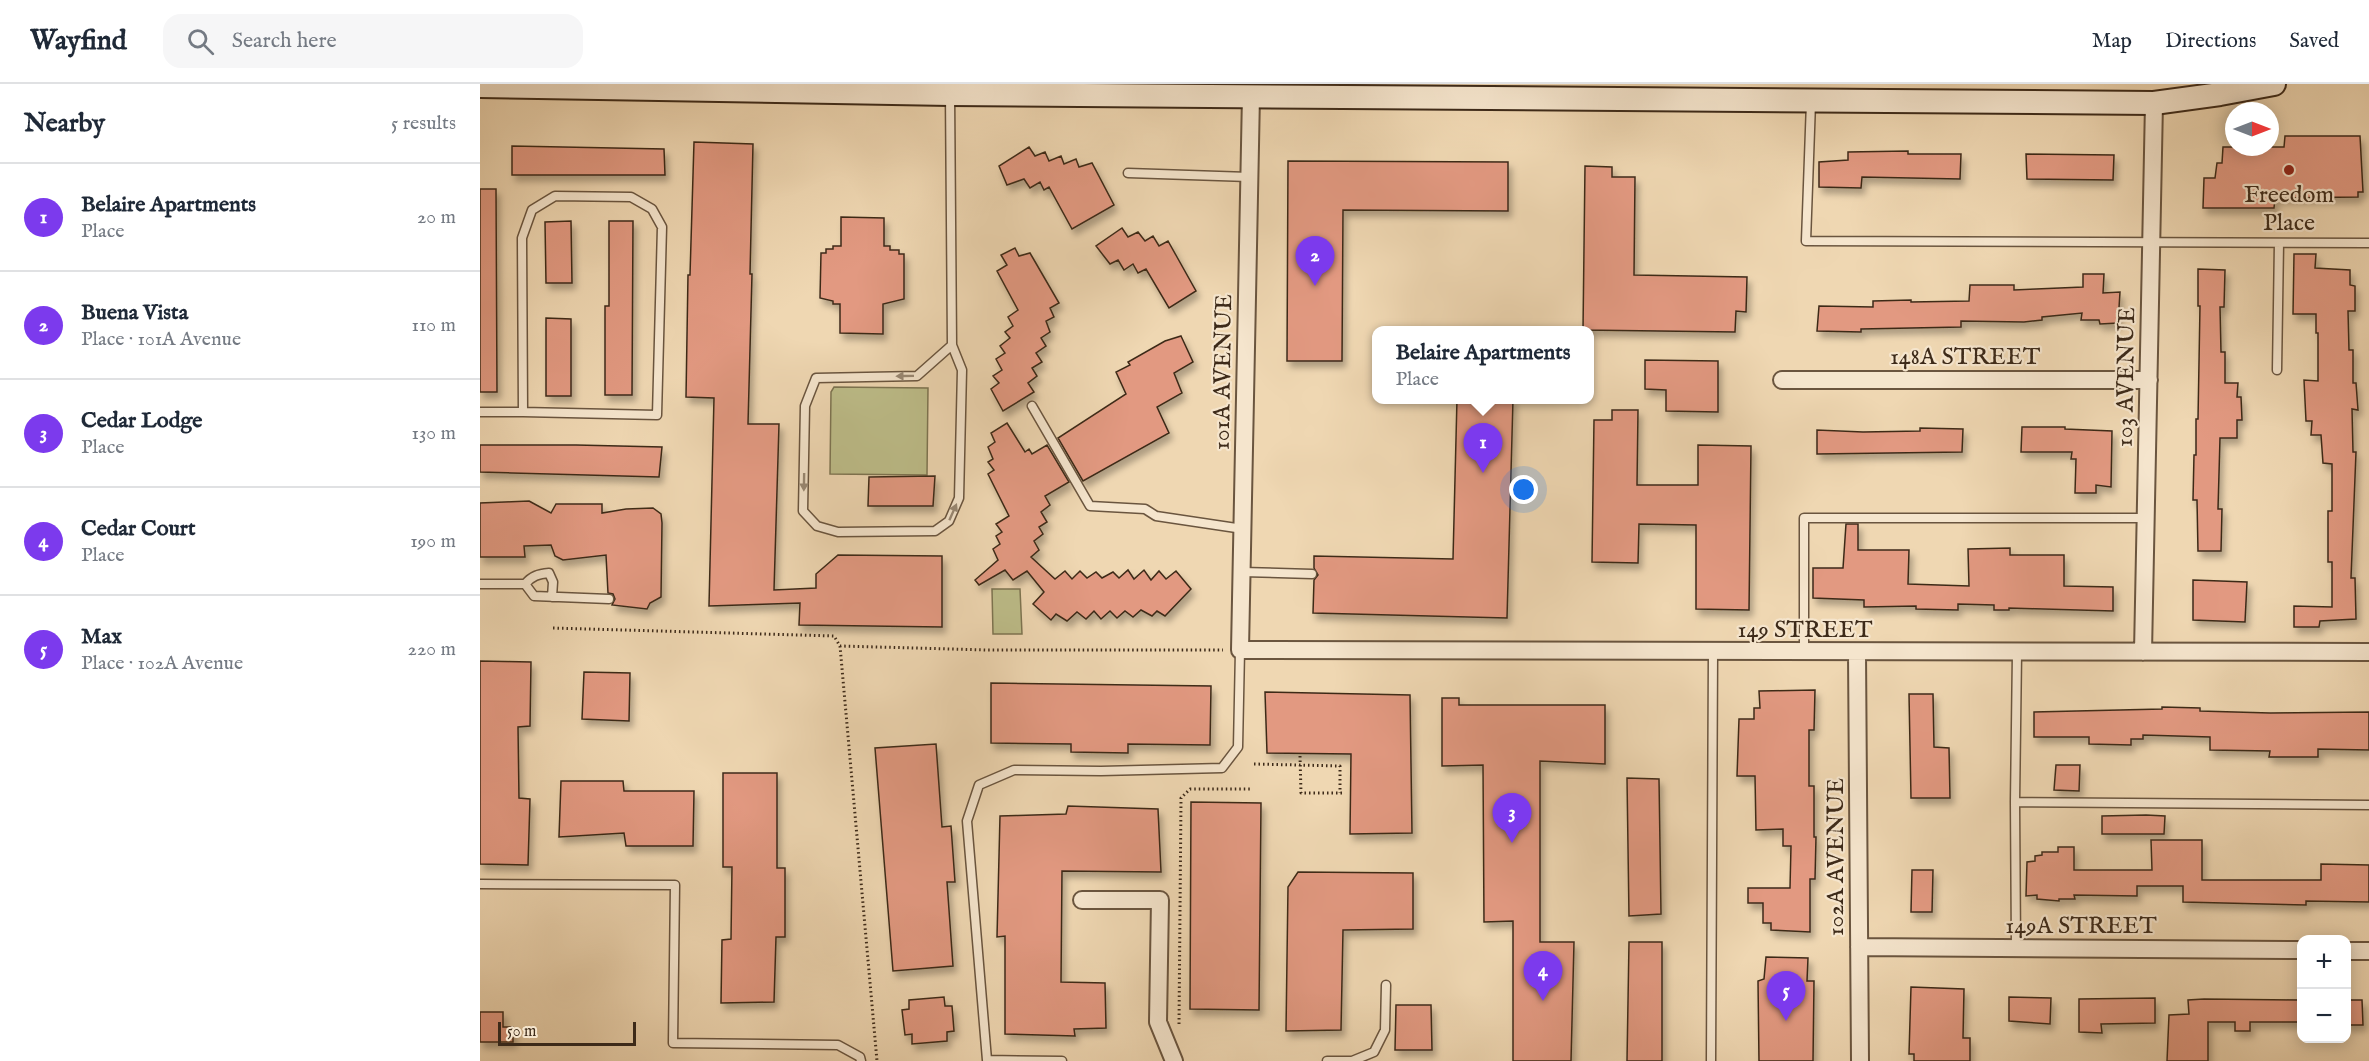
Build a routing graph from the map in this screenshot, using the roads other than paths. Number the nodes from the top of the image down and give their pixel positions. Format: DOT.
graph roads {
  1 [pos="2274,84"];
  2 [pos="480,86"];
  3 [pos="1012,89"];
  4 [pos="1643,92"];
  5 [pos="950,94"];
  6 [pos="1251,95"];
  7 [pos="1811,101"];
  8 [pos="2154,103"];
  9 [pos="1128,173"];
  10 [pos="1249,177"];
  11 [pos="2151,243"];
  12 [pos="2279,243"];
  13 [pos="2369,243"];
  14 [pos="952,345"];
  15 [pos="2277,370"];
  16 [pos="1782,380"];
  17 [pos="2149,380"];
  18 [pos="1032,406"];
  19 [pos="480,412"];
  20 [pos="522,412"];
  21 [pos="2146,518"];
  22 [pos="1243,529"];
  23 [pos="1242,573"];
  24 [pos="1312,573"];
  25 [pos="480,584"];
  26 [pos="525,584"];
  27 [pos="552,597"];
  28 [pos="609,599"];
  29 [pos="1234,650"];
  30 [pos="1713,652"];
  31 [pos="2143,652"];
  32 [pos="2369,652"];
  33 [pos="1804,653"];
  34 [pos="1857,653"];
  35 [pos="2017,653"];
  36 [pos="2015,802"];
  37 [pos="2369,805"];
  38 [pos="480,884"];
  39 [pos="1082,900"];
  40 [pos="1859,947"];
  41 [pos="2016,948"];
  42 [pos="2297,950"];
  43 [pos="2351,951"];
  44 [pos="2369,951"];
  45 [pos="1386,985"];
  46 [pos="861,1061"];
  47 [pos="1062,1061"];
  48 [pos="1174,1061"];
  49 [pos="1327,1061"];
  50 [pos="1711,1061"];
  51 [pos="1860,1061"];
  1 -- 8 [label="main road"];
  2 -- 5 [label="main road"];
  3 -- 5 [label="main road"];
  3 -- 6 [label="main road"];
  4 -- 6 [label="main road"];
  4 -- 7 [label="main road"];
  5 -- 14 [label="lane"];
  6 -- 10 [label="street, 101A AVENUE"];
  7 -- 8 [label="main road"];
  7 -- 11 [label="lane"];
  8 -- 11 [label="street, 103 AVENUE"];
  9 -- 10 [label="lane"];
  10 -- 22 [label="street, 101A AVENUE"];
  11 -- 12 [label="lane"];
  11 -- 17 [label="street, 103 AVENUE"];
  12 -- 13 [label="lane"];
  12 -- 15 [label="lane"];
  14 -- 14 [label="lane, one-way"];
  16 -- 17 [label="street, 148A STREET"];
  17 -- 21 [label="street, 103 AVENUE"];
  18 -- 22 [label="lane"];
  19 -- 20 [label="lane"];
  20 -- 20 [label="lane"];
  21 -- 31 [label="street, 103 AVENUE"];
  21 -- 33 [label="lane"];
  22 -- 23 [label="street, 101A AVENUE"];
  23 -- 24 [label="lane"];
  23 -- 29 [label="street, 101A AVENUE"];
  25 -- 26 [label="lane"];
  26 -- 27 [label="lane"];
  26 -- 27 [label="lane"];
  27 -- 28 [label="lane"];
  29 -- 30 [label="street, 149 STREET"];
  29 -- 47 [label="lane"];
  30 -- 33 [label="street, 149 STREET"];
  30 -- 50 [label="lane"];
  31 -- 32 [label="street, 149 STREET"];
  31 -- 35 [label="street, 149 STREET"];
  33 -- 34 [label="street, 149 STREET"];
  34 -- 35 [label="street, 149 STREET"];
  34 -- 40 [label="street, 102A AVENUE"];
  35 -- 36 [label="lane"];
  36 -- 37 [label="lane"];
  36 -- 41 [label="lane"];
  38 -- 46 [label="lane"];
  39 -- 48 [label="street"];
  40 -- 41 [label="street, 149A STREET"];
  40 -- 51 [label="street, 102A AVENUE"];
  41 -- 42 [label="street, 149A STREET"];
  43 -- 44 [label="street"];
  45 -- 49 [label="lane"];
}
